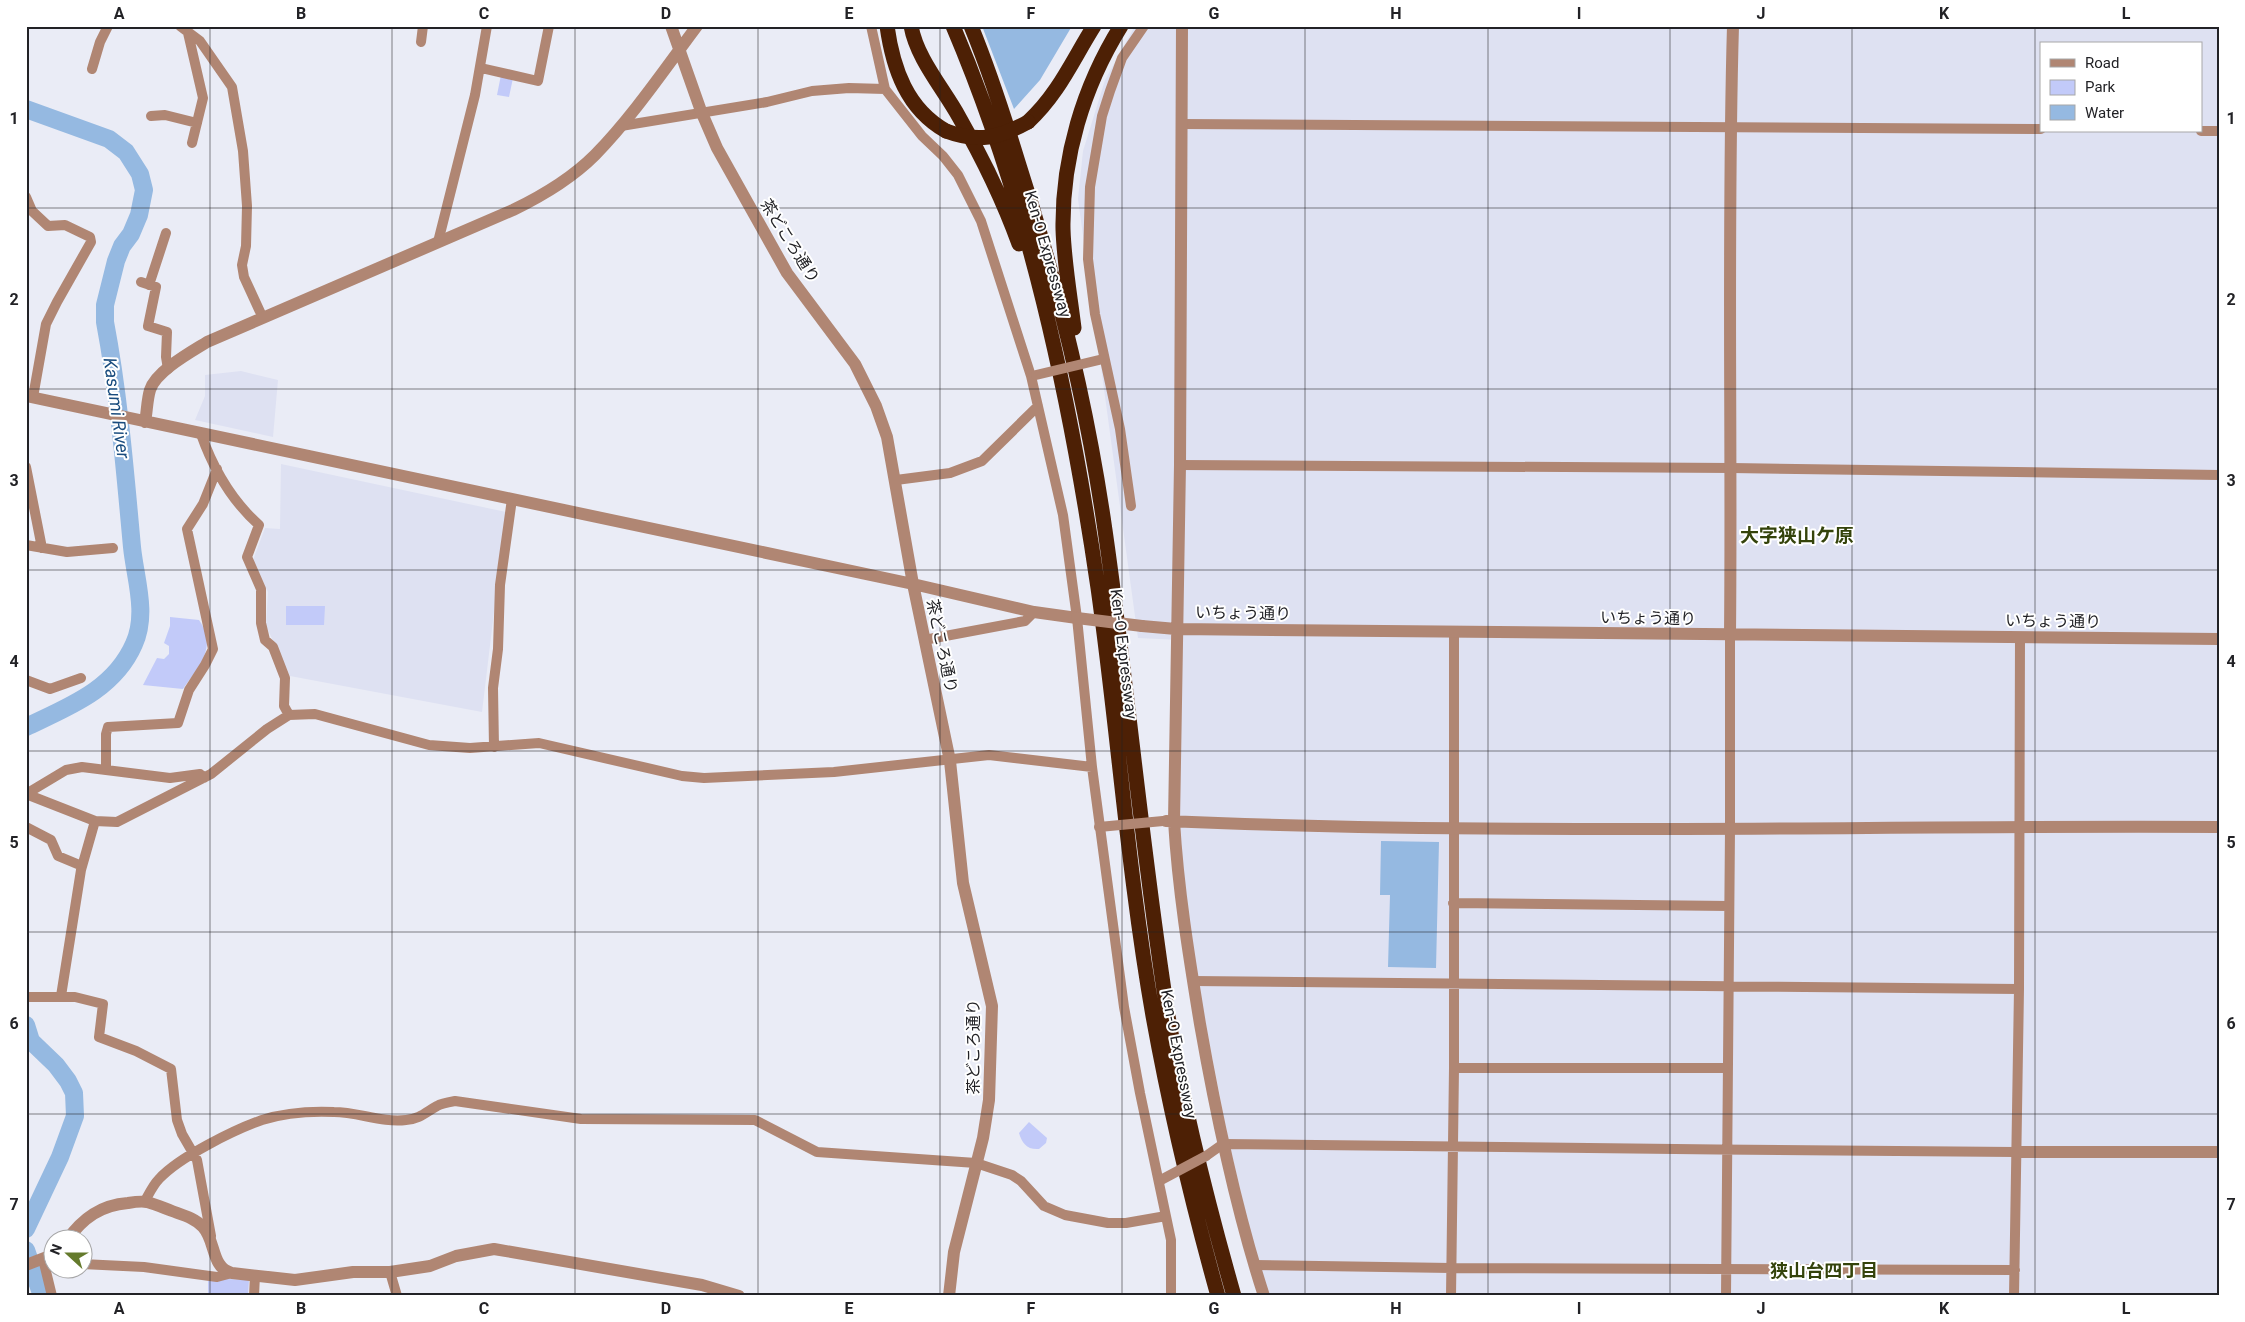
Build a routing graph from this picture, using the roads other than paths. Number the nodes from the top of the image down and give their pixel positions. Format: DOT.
graph roads {
  1 [pos="108,26"];
  2 [pos="423,26"];
  3 [pos="487,26"];
  4 [pos="549,26"];
  5 [pos="671,26"];
  6 [pos="696,26"];
  7 [pos="870,26"];
  8 [pos="887,26"];
  9 [pos="911,26"];
  10 [pos="953,26"];
  11 [pos="971,26"];
  12 [pos="1094,26"];
  13 [pos="1121,26"];
  14 [pos="1144,26"];
  15 [pos="1182,26"];
  16 [pos="1733,26"];
  17 [pos="184,30"];
  18 [pos="421,42"];
  19 [pos="679,49"];
  20 [pos="481,68"];
  21 [pos="92,69"];
  22 [pos="885,89"];
  23 [pos="701,112"];
  24 [pos="151,116"];
  25 [pos="197,123"];
  26 [pos="1181,124"];
  27 [pos="620,126"];
  28 [pos="1730,126"];
  29 [pos="2040,129"];
  30 [pos="2202,131"];
  31 [pos="2219,131"];
  32 [pos="192,143"];
  33 [pos="26,197"];
  34 [pos="29,214"];
  35 [pos="166,233"];
  36 [pos="438,242"];
  37 [pos="262,316"];
  38 [pos="1102,359"];
  39 [pos="168,368"];
  40 [pos="1033,376"];
  41 [pos="30,397"];
  42 [pos="1038,406"];
  43 [pos="141,421"];
  44 [pos="202,434"];
  45 [pos="1076,448"];
  46 [pos="1180,465"];
  47 [pos="26,467"];
  48 [pos="1732,468"];
  49 [pos="217,469"];
  50 [pos="1096,473"];
  51 [pos="2219,475"];
  52 [pos="896,480"];
  53 [pos="512,500"];
  54 [pos="1131,506"];
  55 [pos="26,545"];
  56 [pos="42,548"];
  57 [pos="113,548"];
  58 [pos="913,584"];
  59 [pos="1034,612"];
  60 [pos="1077,618"];
  61 [pos="1176,629"];
  62 [pos="1454,632"];
  63 [pos="1730,635"];
  64 [pos="2020,637"];
  65 [pos="924,640"];
  66 [pos="2219,640"];
  67 [pos="81,678"];
  68 [pos="26,680"];
  69 [pos="289,715"];
  70 [pos="494,747"];
  71 [pos="950,761"];
  72 [pos="1092,767"];
  73 [pos="106,770"];
  74 [pos="204,778"];
  75 [pos="26,794"];
  76 [pos="95,821"];
  77 [pos="1169,821"];
  78 [pos="2019,826"];
  79 [pos="26,827"];
  80 [pos="1099,827"];
  81 [pos="2219,827"];
  82 [pos="1453,828"];
  83 [pos="1730,829"];
  84 [pos="82,866"];
  85 [pos="1453,903"];
  86 [pos="1729,906"];
  87 [pos="1193,981"];
  88 [pos="1453,985"];
  89 [pos="1728,986"];
  90 [pos="2019,989"];
  91 [pos="61,996"];
  92 [pos="26,997"];
  93 [pos="1454,1068"];
  94 [pos="1728,1068"];
  95 [pos="1223,1144"];
  96 [pos="1453,1148"];
  97 [pos="1728,1148"];
  98 [pos="2016,1152"];
  99 [pos="2219,1152"];
  100 [pos="193,1154"];
  101 [pos="976,1163"];
  102 [pos="1159,1180"];
  103 [pos="145,1201"];
  104 [pos="1166,1216"];
  105 [pos="76,1230"];
  106 [pos="211,1237"];
  107 [pos="42,1259"];
  108 [pos="92,1264"];
  109 [pos="26,1265"];
  110 [pos="1254,1265"];
  111 [pos="1451,1268"];
  112 [pos="1726,1270"];
  113 [pos="2015,1270"];
  114 [pos="390,1272"];
  115 [pos="232,1273"];
  116 [pos="255,1275"];
  117 [pos="49,1280"];
  118 [pos="52,1296"];
  119 [pos="254,1296"];
  120 [pos="397,1296"];
  121 [pos="739,1296"];
  122 [pos="949,1296"];
  123 [pos="1171,1296"];
  124 [pos="1218,1296"];
  125 [pos="1234,1296"];
  126 [pos="1264,1296"];
  127 [pos="1451,1296"];
  128 [pos="1726,1296"];
  129 [pos="2014,1296"];
  1 -- 21 [label="street"];
  2 -- 18 [label="street"];
  3 -- 20 [label="street"];
  4 -- 20 [label="street"];
  5 -- 19 [label="street, 茶どころ通り"];
  6 -- 19 [label="street"];
  7 -- 22 [label="street"];
  8 -- 12 [label="highway, bridge"];
  9 -- 45 [label="highway"];
  10 -- 45 [label="highway, Ken-O Expressway"];
  11 -- 50 [label="highway, Ken-O Expressway"];
  13 -- 50 [label="highway"];
  14 -- 38 [label="street"];
  15 -- 26 [label="street"];
  16 -- 28 [label="street"];
  17 -- 25 [label="street"];
  17 -- 37 [label="street"];
  19 -- 23 [label="street, 茶どころ通り"];
  19 -- 27 [label="street"];
  20 -- 36 [label="street"];
  22 -- 23 [label="street"];
  22 -- 40 [label="street"];
  23 -- 27 [label="street"];
  23 -- 52 [label="street, 茶どころ通り"];
  24 -- 25 [label="street"];
  25 -- 32 [label="street"];
  26 -- 28 [label="street"];
  26 -- 46 [label="street"];
  27 -- 36 [label="street"];
  28 -- 29 [label="street"];
  28 -- 48 [label="street"];
  30 -- 31 [label="street"];
  33 -- 34 [label="street"];
  34 -- 41 [label="street"];
  35 -- 39 [label="street"];
  36 -- 37 [label="street"];
  37 -- 39 [label="street"];
  38 -- 40 [label="street, bridge"];
  38 -- 54 [label="street"];
  39 -- 43 [label="street"];
  40 -- 42 [label="street"];
  41 -- 43 [label="street, いちょう通り"];
  42 -- 52 [label="street"];
  42 -- 60 [label="street"];
  43 -- 44 [label="street, いちょう通り"];
  44 -- 49 [label="street"];
  44 -- 53 [label="street, いちょう通り"];
  45 -- 124 [label="highway, Ken-O Expressway"];
  46 -- 48 [label="street"];
  46 -- 61 [label="street"];
  47 -- 56 [label="street"];
  48 -- 51 [label="street"];
  48 -- 63 [label="street"];
  49 -- 69 [label="street"];
  49 -- 73 [label="street"];
  50 -- 125 [label="highway, Ken-O Expressway"];
  52 -- 58 [label="street, 茶どころ通り"];
  53 -- 58 [label="street, いちょう通り"];
  53 -- 70 [label="street"];
  55 -- 56 [label="street"];
  56 -- 57 [label="street"];
  58 -- 59 [label="street, いちょう通り"];
  58 -- 65 [label="street, 茶どころ通り"];
  59 -- 60 [label="street, いちょう通り"];
  59 -- 65 [label="street"];
  60 -- 61 [label="street, いちょう通り, bridge"];
  60 -- 72 [label="street"];
  61 -- 62 [label="street, いちょう通り"];
  61 -- 77 [label="street"];
  62 -- 63 [label="street, いちょう通り"];
  62 -- 82 [label="street"];
  63 -- 64 [label="street, いちょう通り"];
  63 -- 83 [label="street"];
  64 -- 66 [label="street, いちょう通り"];
  64 -- 78 [label="street"];
  65 -- 71 [label="street, 茶どころ通り"];
  67 -- 68 [label="street"];
  69 -- 70 [label="street"];
  69 -- 74 [label="street"];
  70 -- 71 [label="street"];
  71 -- 72 [label="street"];
  71 -- 101 [label="street, 茶どころ通り"];
  72 -- 80 [label="street"];
  73 -- 74 [label="street"];
  73 -- 75 [label="street"];
  74 -- 76 [label="street"];
  75 -- 76 [label="street"];
  76 -- 84 [label="street"];
  77 -- 80 [label="street, bridge"];
  77 -- 82 [label="street"];
  77 -- 87 [label="street"];
  78 -- 81 [label="street"];
  78 -- 83 [label="street"];
  78 -- 90 [label="street"];
  79 -- 84 [label="street"];
  80 -- 102 [label="street"];
  82 -- 83 [label="street"];
  82 -- 85 [label="street"];
  83 -- 86 [label="street"];
  84 -- 91 [label="street"];
  85 -- 86 [label="street"];
  85 -- 88 [label="street"];
  86 -- 89 [label="street"];
  87 -- 88 [label="street"];
  87 -- 95 [label="street"];
  88 -- 89 [label="street"];
  88 -- 93 [label="street"];
  89 -- 90 [label="street"];
  89 -- 94 [label="street"];
  90 -- 98 [label="street"];
  91 -- 92 [label="street"];
  91 -- 100 [label="street"];
  93 -- 94 [label="street"];
  93 -- 96 [label="street"];
  94 -- 97 [label="street"];
  95 -- 96 [label="street"];
  95 -- 102 [label="street, bridge"];
  95 -- 110 [label="street"];
  96 -- 97 [label="street"];
  96 -- 111 [label="street"];
  97 -- 98 [label="street"];
  97 -- 112 [label="street"];
  98 -- 99 [label="street"];
  98 -- 113 [label="street"];
  100 -- 101 [label="street"];
  100 -- 103 [label="street"];
  100 -- 106 [label="street"];
  101 -- 104 [label="street"];
  101 -- 122 [label="street, 茶どころ通り"];
  102 -- 104 [label="street"];
  103 -- 105 [label="street"];
  103 -- 106 [label="street"];
  104 -- 123 [label="street"];
  106 -- 115 [label="street"];
  107 -- 109 [label="street"];
  108 -- 115 [label="street"];
  110 -- 111 [label="street"];
  110 -- 126 [label="street"];
  111 -- 112 [label="street"];
  111 -- 127 [label="street"];
  112 -- 113 [label="street"];
  112 -- 128 [label="street"];
  113 -- 129 [label="street"];
  114 -- 116 [label="street"];
  114 -- 120 [label="street"];
  114 -- 121 [label="street"];
  115 -- 116 [label="street"];
  116 -- 119 [label="street"];
  117 -- 118 [label="street"];
}
